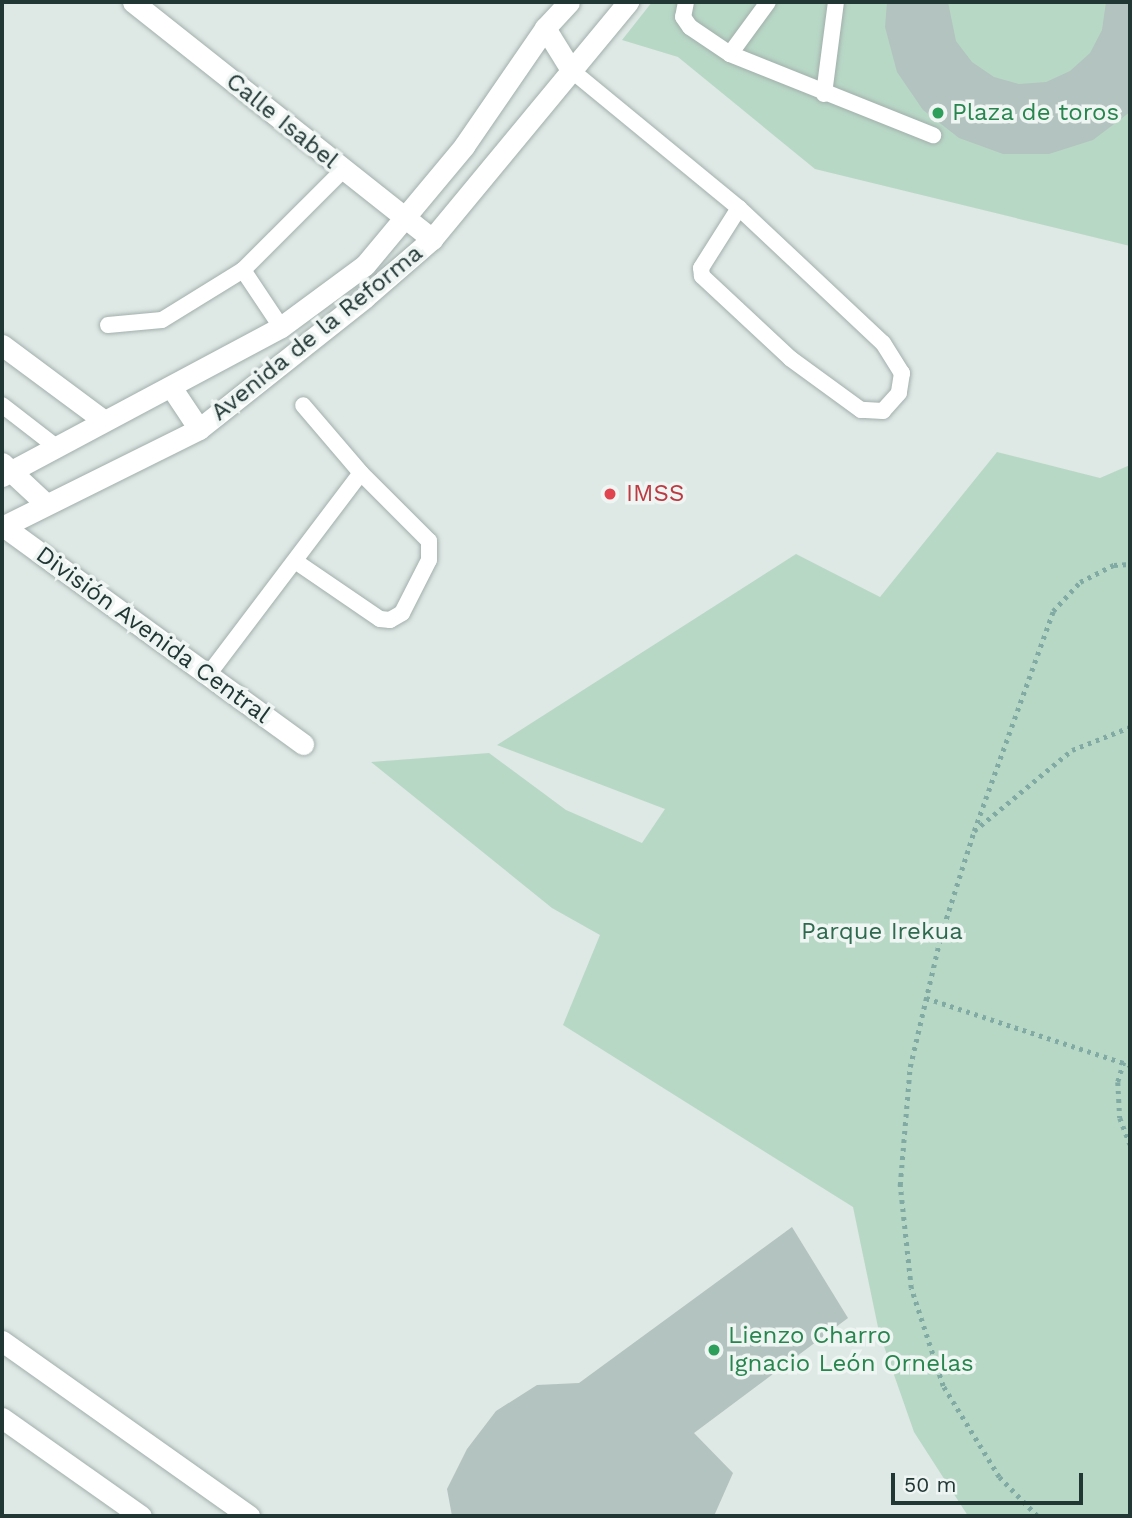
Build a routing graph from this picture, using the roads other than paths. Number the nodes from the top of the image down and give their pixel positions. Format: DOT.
graph roads {
  1 [pos="133,2"];
  2 [pos="569,2"];
  3 [pos="628,2"];
  4 [pos="686,2"];
  5 [pos="768,2"];
  6 [pos="836,2"];
  7 [pos="545,28"];
  8 [pos="730,54"];
  9 [pos="571,69"];
  10 [pos="824,94"];
  11 [pos="933,135"];
  12 [pos="343,170"];
  13 [pos="739,208"];
  14 [pos="403,218"];
  15 [pos="432,239"];
  16 [pos="243,270"];
  17 [pos="108,325"];
  18 [pos="281,327"];
  19 [pos="2,345"];
  20 [pos="171,387"];
  21 [pos="2,405"];
  22 [pos="303,405"];
  23 [pos="103,420"];
  24 [pos="199,429"];
  25 [pos="55,446"];
  26 [pos="5,470"];
  27 [pos="361,473"];
  28 [pos="46,504"];
  29 [pos="2,527"];
  30 [pos="295,561"];
  31 [pos="208,675"];
  32 [pos="303,744"];
  33 [pos="2,1340"];
  34 [pos="2,1418"];
  35 [pos="141,1516"];
  36 [pos="249,1516"];
  1 -- 12 [label="main road, Calle Isabel"];
  2 -- 7 [label="main road, Avenida de la Reforma"];
  3 -- 9 [label="main road, Avenida de la Reforma"];
  4 -- 8 [label="lane"];
  5 -- 8 [label="lane"];
  6 -- 10 [label="lane"];
  7 -- 9 [label="main road"];
  7 -- 14 [label="main road, Avenida de la Reforma"];
  8 -- 10 [label="lane"];
  9 -- 13 [label="lane"];
  9 -- 15 [label="main road, Avenida de la Reforma"];
  10 -- 11 [label="lane"];
  12 -- 14 [label="main road, Calle Isabel"];
  12 -- 16 [label="lane"];
  13 -- 13 [label="lane"];
  14 -- 15 [label="main road, Calle Isabel"];
  14 -- 18 [label="main road, Avenida de la Reforma"];
  15 -- 24 [label="main road, Avenida de la Reforma"];
  16 -- 17 [label="lane"];
  16 -- 18 [label="lane"];
  18 -- 20 [label="main road, Avenida de la Reforma"];
  19 -- 23 [label="main road"];
  20 -- 23 [label="main road, Avenida de la Reforma"];
  20 -- 24 [label="main road"];
  21 -- 25 [label="lane"];
  22 -- 27 [label="lane"];
  23 -- 25 [label="main road, Avenida de la Reforma"];
  24 -- 28 [label="main road, Avenida de la Reforma"];
  25 -- 26 [label="main road, Avenida de la Reforma"];
  26 -- 28 [label="main road, División Avenida Central"];
  27 -- 30 [label="lane"];
  27 -- 30 [label="lane"];
  28 -- 29 [label="main road, Avenida de la Reforma"];
  29 -- 31 [label="main road, División Avenida Central"];
  30 -- 31 [label="lane"];
  31 -- 32 [label="main road, División Avenida Central"];
  33 -- 36 [label="main road"];
  34 -- 35 [label="main road"];
}
